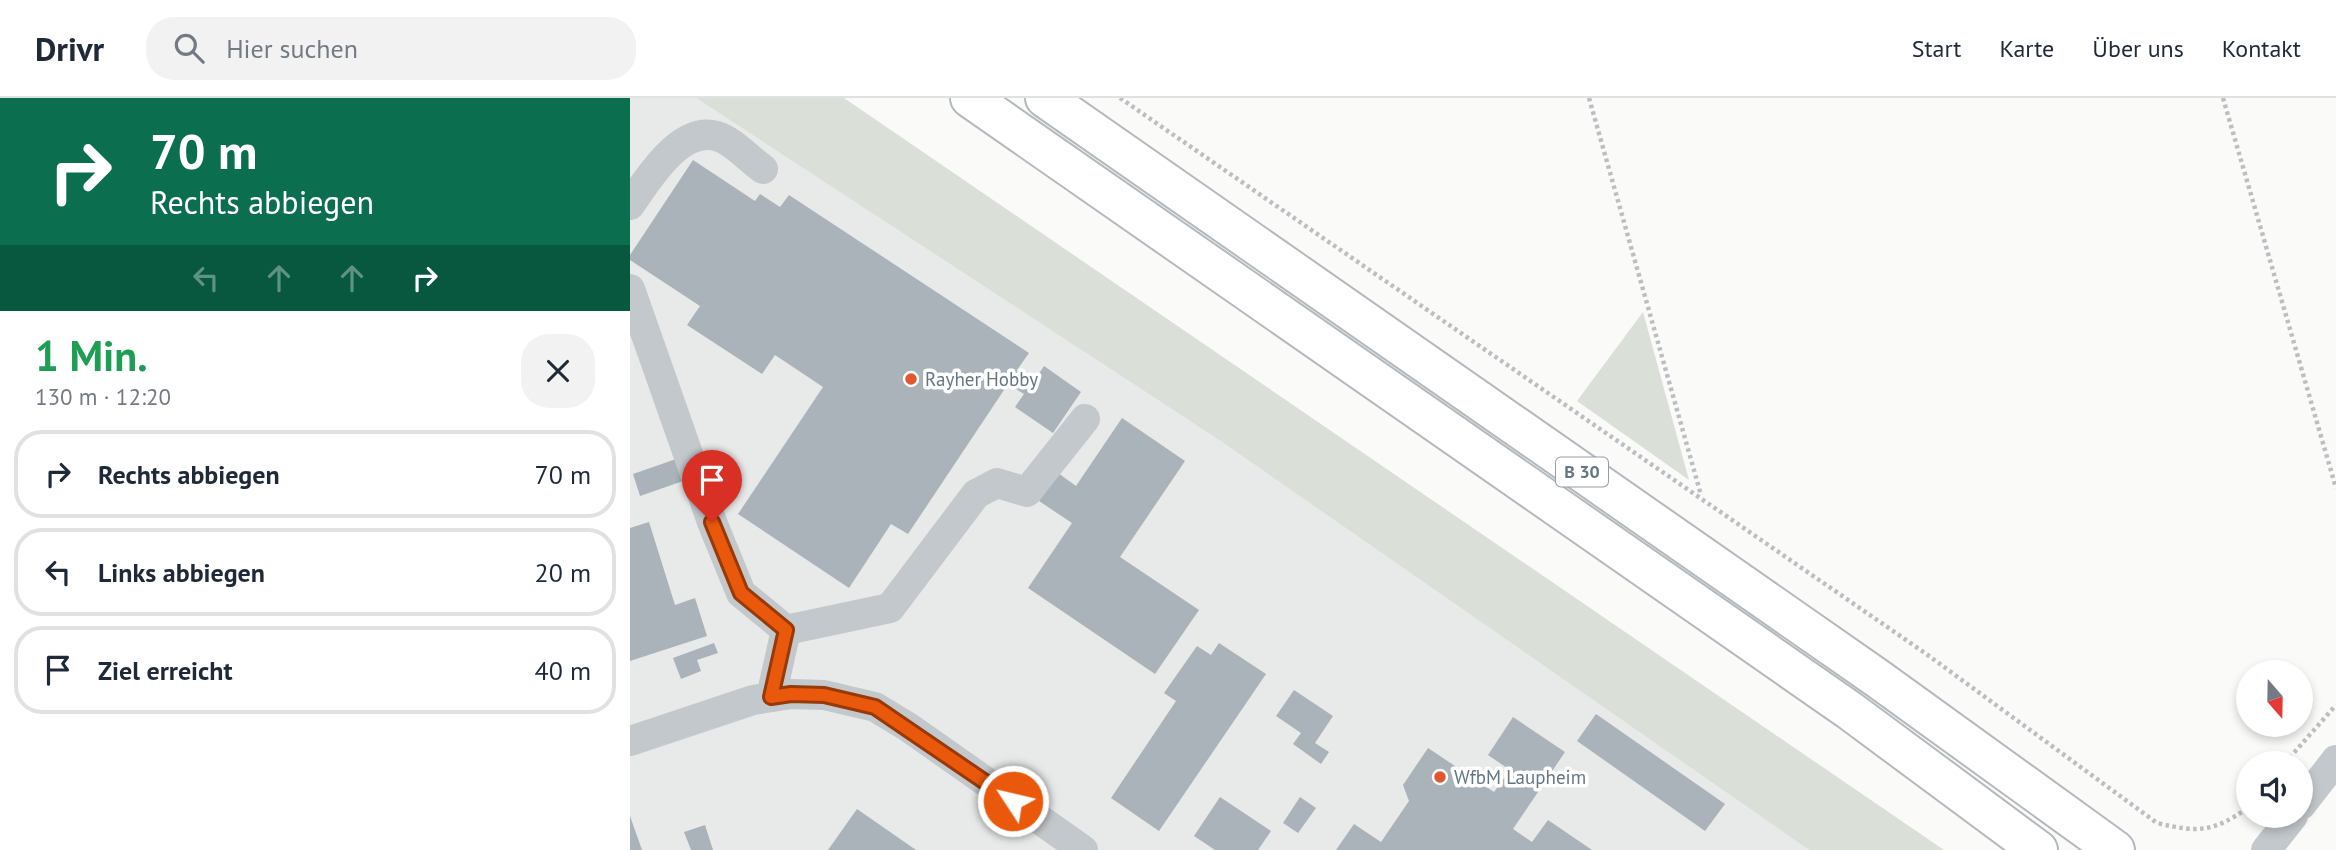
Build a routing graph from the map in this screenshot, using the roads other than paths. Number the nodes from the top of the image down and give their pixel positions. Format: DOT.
graph roads {
  1 [pos="970,98"];
  2 [pos="1045,98"];
  3 [pos="763,169"];
  4 [pos="630,205"];
  5 [pos="630,289"];
  6 [pos="1085,419"];
  7 [pos="786,630"];
  8 [pos="771,697"];
  9 [pos="630,741"];
  10 [pos="2336,760"];
  11 [pos="2313,789"];
  12 [pos="2283,828"];
  13 [pos="1083,850"];
  14 [pos="2038,850"];
  15 [pos="2116,850"];
  16 [pos="2266,850"];
  1 -- 14 [label="highway, B 30"];
  2 -- 15 [label="highway, B 30"];
  3 -- 4 [label="street"];
  5 -- 7 [label="street"];
  6 -- 7 [label="street"];
  7 -- 8 [label="street"];
  8 -- 9 [label="street"];
  8 -- 13 [label="street"];
  10 -- 11 [label="street"];
  12 -- 16 [label="street"];
}
